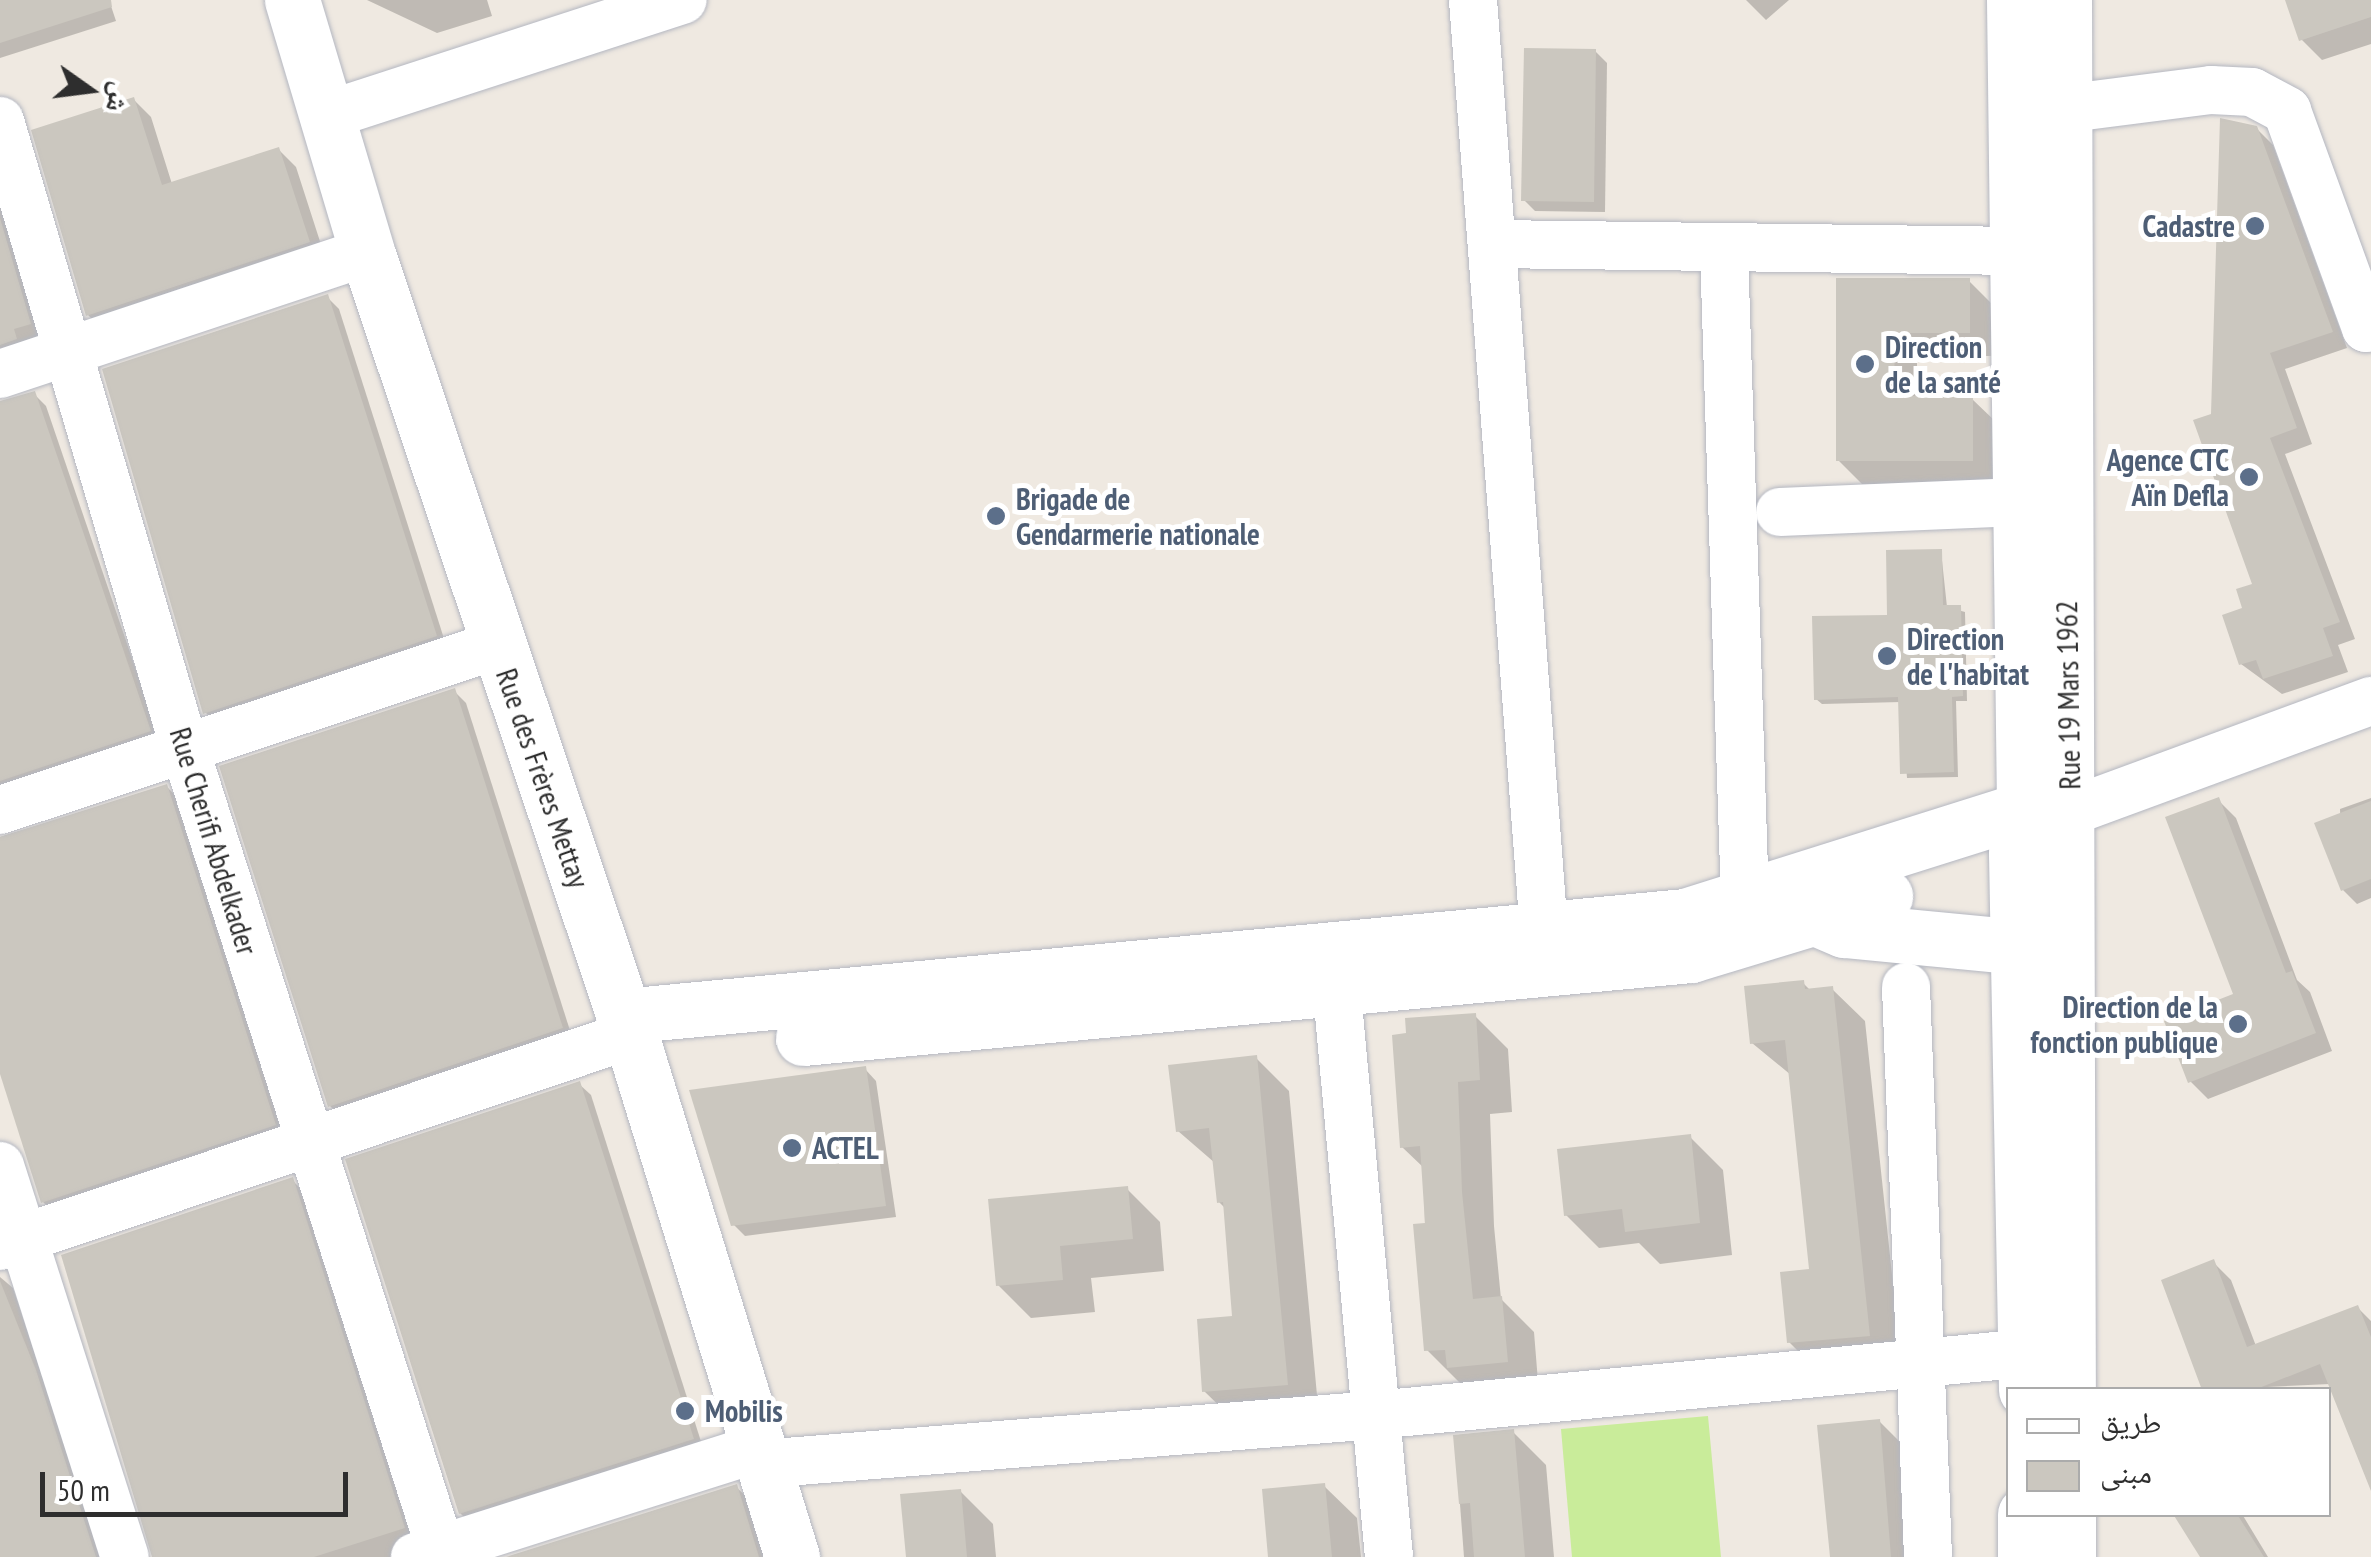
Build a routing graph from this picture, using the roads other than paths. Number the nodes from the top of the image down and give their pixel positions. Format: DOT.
graph roads {
  1 [pos="292,0"];
  2 [pos="683,0"];
  3 [pos="1473,0"];
  4 [pos="2014,0"];
  5 [pos="2064,0"];
  6 [pos="2062,109"];
  7 [pos="325,116"];
  8 [pos="0,122"];
  9 [pos="1492,244"];
  10 [pos="1724,251"];
  11 [pos="2016,251"];
  12 [pos="367,252"];
  13 [pos="2371,326"];
  14 [pos="70,351"];
  15 [pos="0,374"];
  16 [pos="2019,502"];
  17 [pos="1780,512"];
  18 [pos="497,645"];
  19 [pos="2371,700"];
  20 [pos="184,746"];
  21 [pos="0,810"];
  22 [pos="2036,825"];
  23 [pos="1745,901"];
  24 [pos="1818,919"];
  25 [pos="1544,932"];
  26 [pos="2019,947"];
  27 [pos="1906,988"];
  28 [pos="1337,993"];
  29 [pos="630,1034"];
  30 [pos="310,1146"];
  31 [pos="0,1166"];
  32 [pos="10,1243"];
  33 [pos="1917,1361"];
  34 [pos="2046,1370"];
  35 [pos="1376,1415"];
  36 [pos="758,1456"];
  37 [pos="2026,1517"];
  38 [pos="2068,1517"];
  39 [pos="433,1554"];
  40 [pos="125,1557"];
  41 [pos="792,1557"];
  42 [pos="1389,1557"];
  43 [pos="1928,1557"];
  44 [pos="2025,1557"];
  45 [pos="2068,1557"];
  1 -- 7 [label="street, Rue des Frères Mettay"];
  2 -- 7 [label="street"];
  3 -- 9 [label="street"];
  4 -- 11 [label="street, Rue 19 Mars 1962"];
  5 -- 6 [label="street, Rue 19 Mars 1962"];
  6 -- 13 [label="street"];
  6 -- 22 [label="street, Rue 19 Mars 1962"];
  7 -- 12 [label="street, Rue des Frères Mettay"];
  8 -- 14 [label="street, Rue Cherifi Abdelkader"];
  9 -- 10 [label="street"];
  9 -- 25 [label="street"];
  10 -- 11 [label="street"];
  10 -- 23 [label="street"];
  11 -- 16 [label="street, Rue 19 Mars 1962"];
  12 -- 14 [label="street"];
  12 -- 18 [label="street, Rue des Frères Mettay"];
  14 -- 15 [label="street"];
  14 -- 20 [label="street, Rue Cherifi Abdelkader"];
  16 -- 17 [label="street"];
  16 -- 22 [label="street, Rue 19 Mars 1962"];
  18 -- 20 [label="street"];
  18 -- 29 [label="street, Rue des Frères Mettay"];
  19 -- 22 [label="street"];
  20 -- 21 [label="street"];
  20 -- 30 [label="street, Rue Cherifi Abdelkader"];
  22 -- 23 [label="street"];
  22 -- 24 [label="street"];
  22 -- 26 [label="street"];
  22 -- 34 [label="street, Rue 19 Mars 1962"];
  23 -- 25 [label="street"];
  24 -- 26 [label="street"];
  24 -- 28 [label="street"];
  25 -- 29 [label="street"];
  26 -- 34 [label="street"];
  27 -- 33 [label="street"];
  28 -- 29 [label="street"];
  28 -- 35 [label="street"];
  29 -- 30 [label="street"];
  29 -- 36 [label="street, Rue des Frères Mettay"];
  30 -- 32 [label="street"];
  30 -- 39 [label="street, Rue Cherifi Abdelkader"];
  31 -- 32 [label="street"];
  32 -- 40 [label="street"];
  33 -- 34 [label="street"];
  33 -- 35 [label="street"];
  33 -- 43 [label="street"];
  35 -- 36 [label="street"];
  35 -- 42 [label="street"];
  36 -- 39 [label="street"];
  36 -- 41 [label="street, Rue des Frères Mettay"];
  37 -- 44 [label="street"];
  38 -- 45 [label="street"];
}
